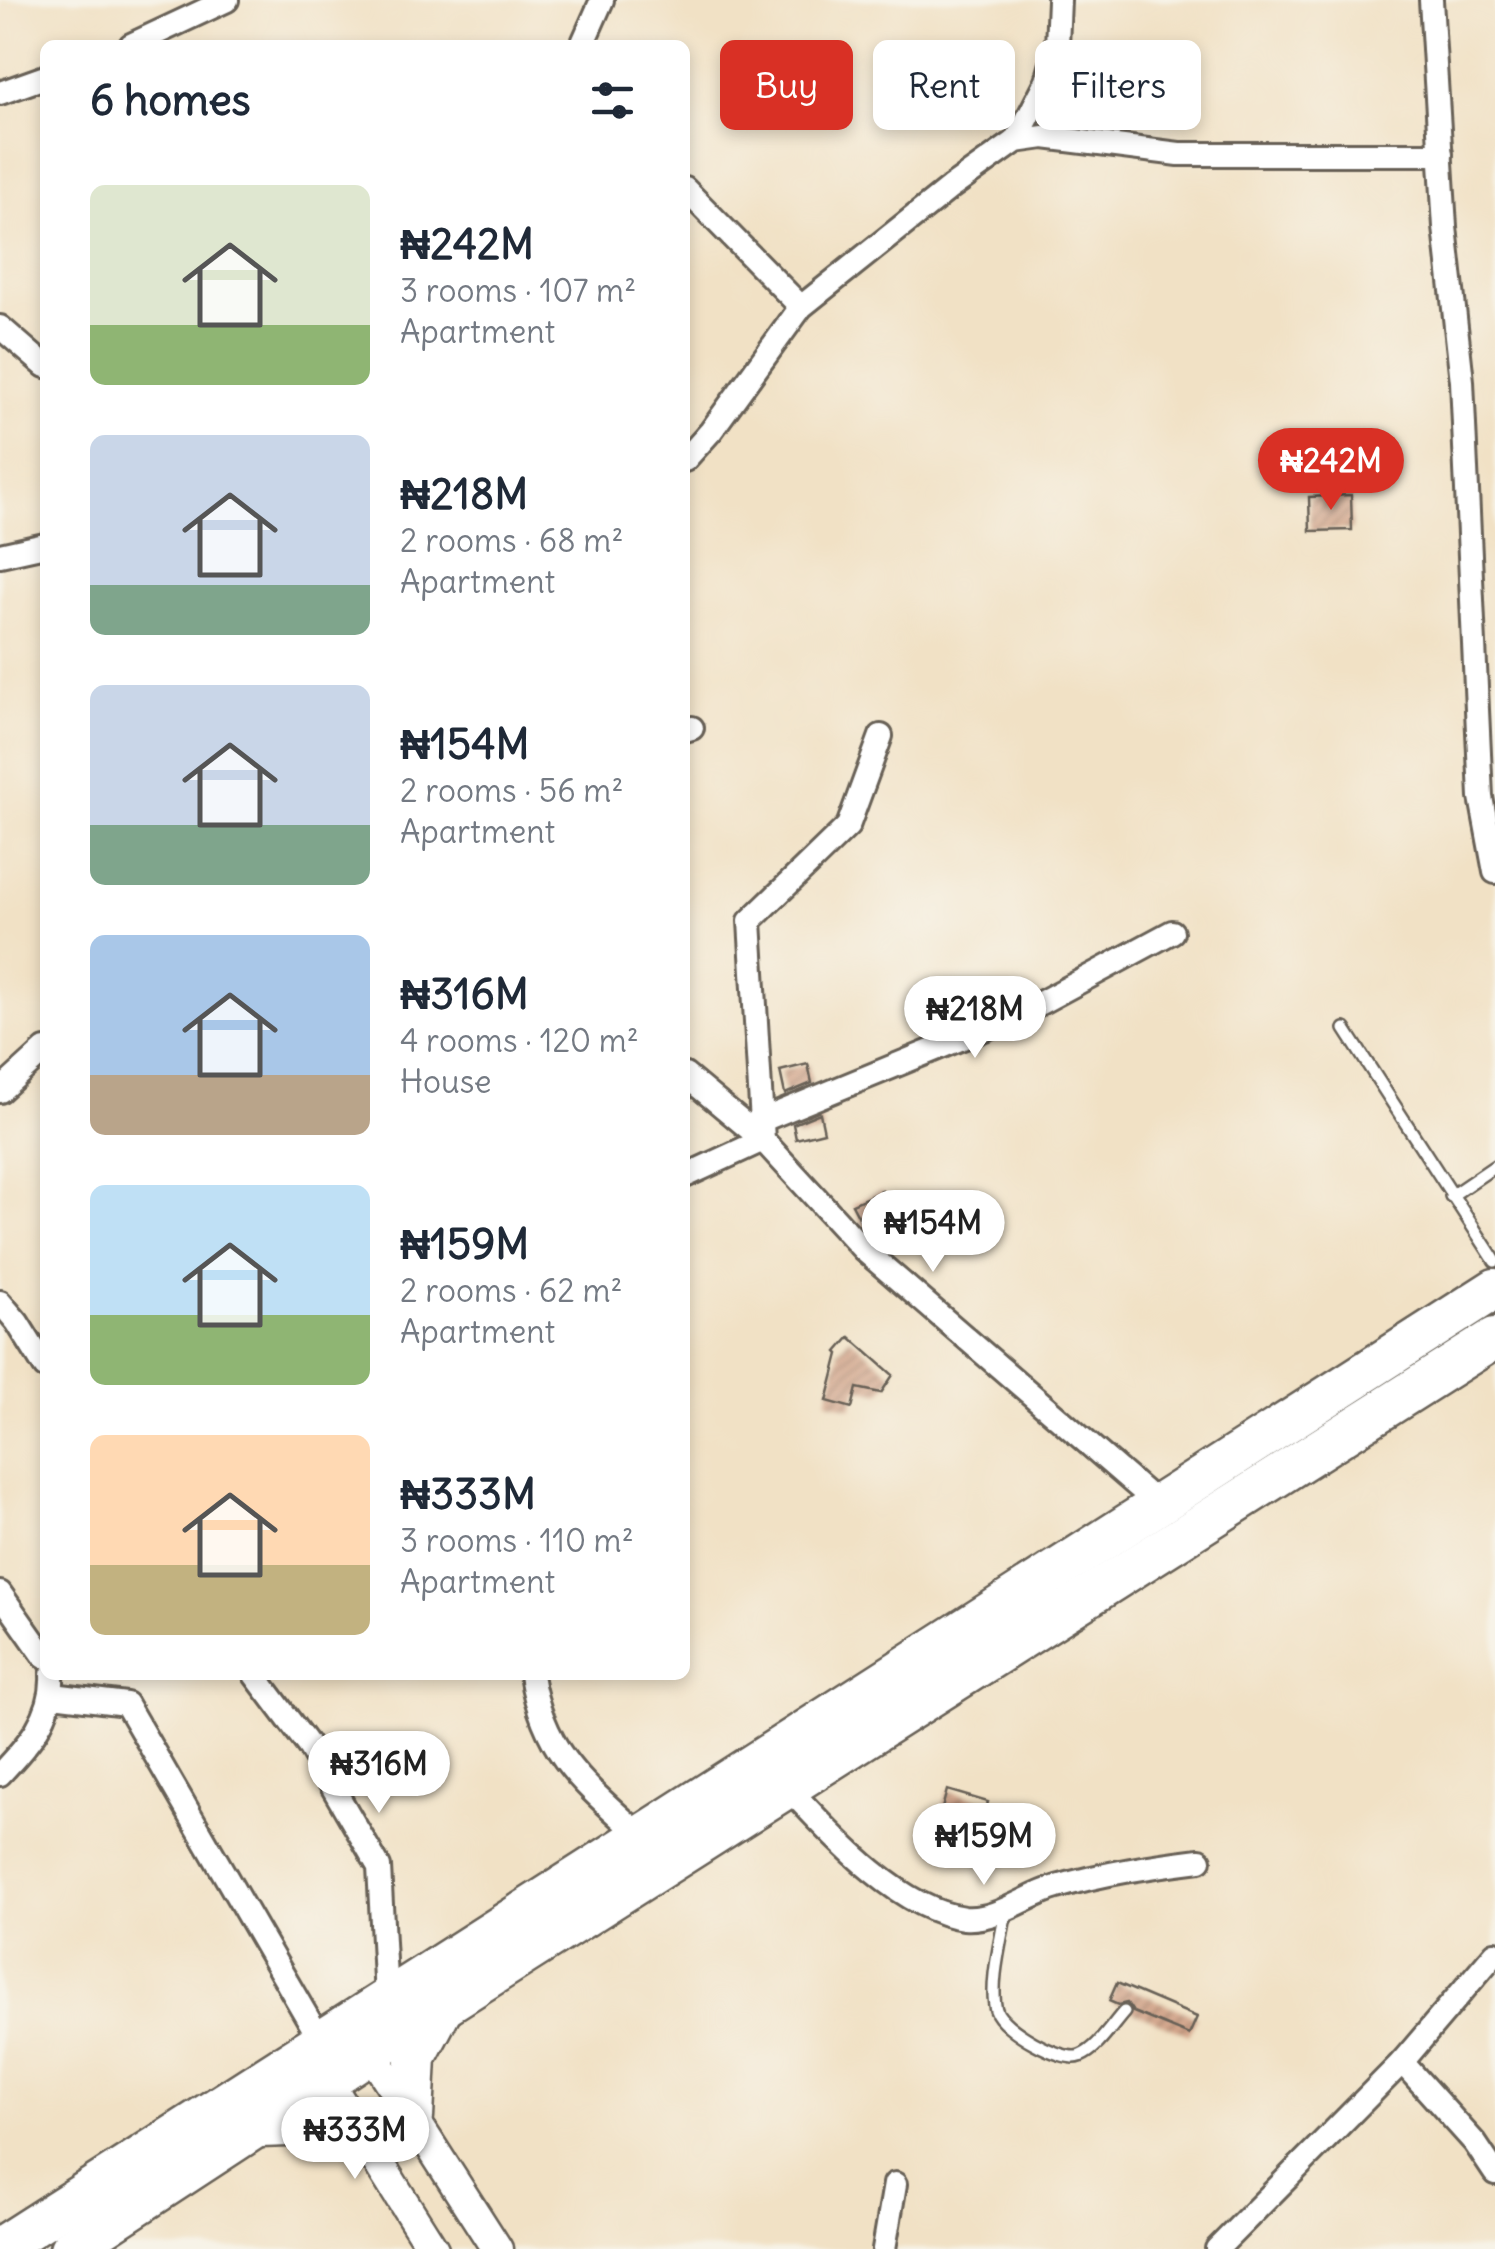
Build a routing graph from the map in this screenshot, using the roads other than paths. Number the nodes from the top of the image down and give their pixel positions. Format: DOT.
graph roads {
  1 [pos="227,0"];
  2 [pos="602,0"];
  3 [pos="1058,0"];
  4 [pos="1431,0"];
  5 [pos="142,40"];
  6 [pos="584,40"];
  7 [pos="40,79"];
  8 [pos="0,93"];
  9 [pos="1016,141"];
  10 [pos="1441,154"];
  11 [pos="690,194"];
  12 [pos="801,307"];
  13 [pos="0,328"];
  14 [pos="40,362"];
  15 [pos="690,454"];
  16 [pos="40,545"];
  17 [pos="0,554"];
  18 [pos="881,736"];
  19 [pos="1495,872"];
  20 [pos="1172,932"];
  21 [pos="1345,1029"];
  22 [pos="40,1055"];
  23 [pos="690,1079"];
  24 [pos="0,1091"];
  25 [pos="757,1129"];
  26 [pos="1495,1166"];
  27 [pos="690,1173"];
  28 [pos="1452,1196"];
  29 [pos="1495,1261"];
  30 [pos="1495,1290"];
  31 [pos="0,1302"];
  32 [pos="1495,1338"];
  33 [pos="40,1359"];
  34 [pos="1158,1504"];
  35 [pos="0,1593"];
  36 [pos="40,1650"];
  37 [pos="259,1680"];
  38 [pos="532,1680"];
  39 [pos="53,1685"];
  40 [pos="0,1774"];
  41 [pos="788,1789"];
  42 [pos="640,1835"];
  43 [pos="1200,1860"];
  44 [pos="1006,1910"];
  45 [pos="1495,1953"];
  46 [pos="386,1998"];
  47 [pos="443,2007"];
  48 [pos="1124,2012"];
  49 [pos="336,2049"];
  50 [pos="1402,2062"];
  51 [pos="413,2117"];
  52 [pos="260,2127"];
  53 [pos="1495,2128"];
  54 [pos="365,2142"];
  55 [pos="1476,2143"];
  56 [pos="1495,2173"];
  57 [pos="895,2184"];
  58 [pos="0,2247"];
  59 [pos="70,2249"];
  60 [pos="433,2249"];
  61 [pos="496,2249"];
  62 [pos="884,2249"];
  63 [pos="1217,2249"];
  1 -- 5 [label="street"];
  2 -- 6 [label="street"];
  3 -- 9 [label="street"];
  4 -- 10 [label="street"];
  7 -- 8 [label="street"];
  9 -- 10 [label="street"];
  9 -- 12 [label="street"];
  10 -- 19 [label="street"];
  11 -- 12 [label="street"];
  12 -- 15 [label="street"];
  13 -- 14 [label="street"];
  16 -- 17 [label="street"];
  18 -- 25 [label="street"];
  20 -- 25 [label="street"];
  21 -- 28 [label="lane"];
  22 -- 24 [label="street"];
  23 -- 25 [label="street"];
  25 -- 27 [label="street"];
  25 -- 34 [label="street"];
  26 -- 28 [label="lane"];
  28 -- 29 [label="lane"];
  30 -- 34 [label="highway"];
  31 -- 33 [label="street"];
  32 -- 41 [label="highway"];
  34 -- 42 [label="highway"];
  35 -- 36 [label="street"];
  37 -- 46 [label="street"];
  38 -- 42 [label="street"];
  39 -- 40 [label="street"];
  39 -- 49 [label="street"];
  41 -- 44 [label="street"];
  41 -- 47 [label="highway"];
  42 -- 46 [label="highway"];
  43 -- 44 [label="street"];
  44 -- 48 [label="lane"];
  45 -- 50 [label="street"];
  46 -- 49 [label="highway"];
  47 -- 49 [label="highway"];
  47 -- 51 [label="highway"];
  49 -- 51 [label="main road"];
  49 -- 52 [label="highway"];
  49 -- 54 [label="main road"];
  49 -- 58 [label="highway"];
  50 -- 55 [label="street"];
  50 -- 63 [label="street"];
  51 -- 61 [label="main road"];
  52 -- 54 [label="highway"];
  52 -- 59 [label="highway"];
  53 -- 55 [label="street"];
  54 -- 60 [label="main road"];
  55 -- 56 [label="street"];
  57 -- 62 [label="street"];
}
